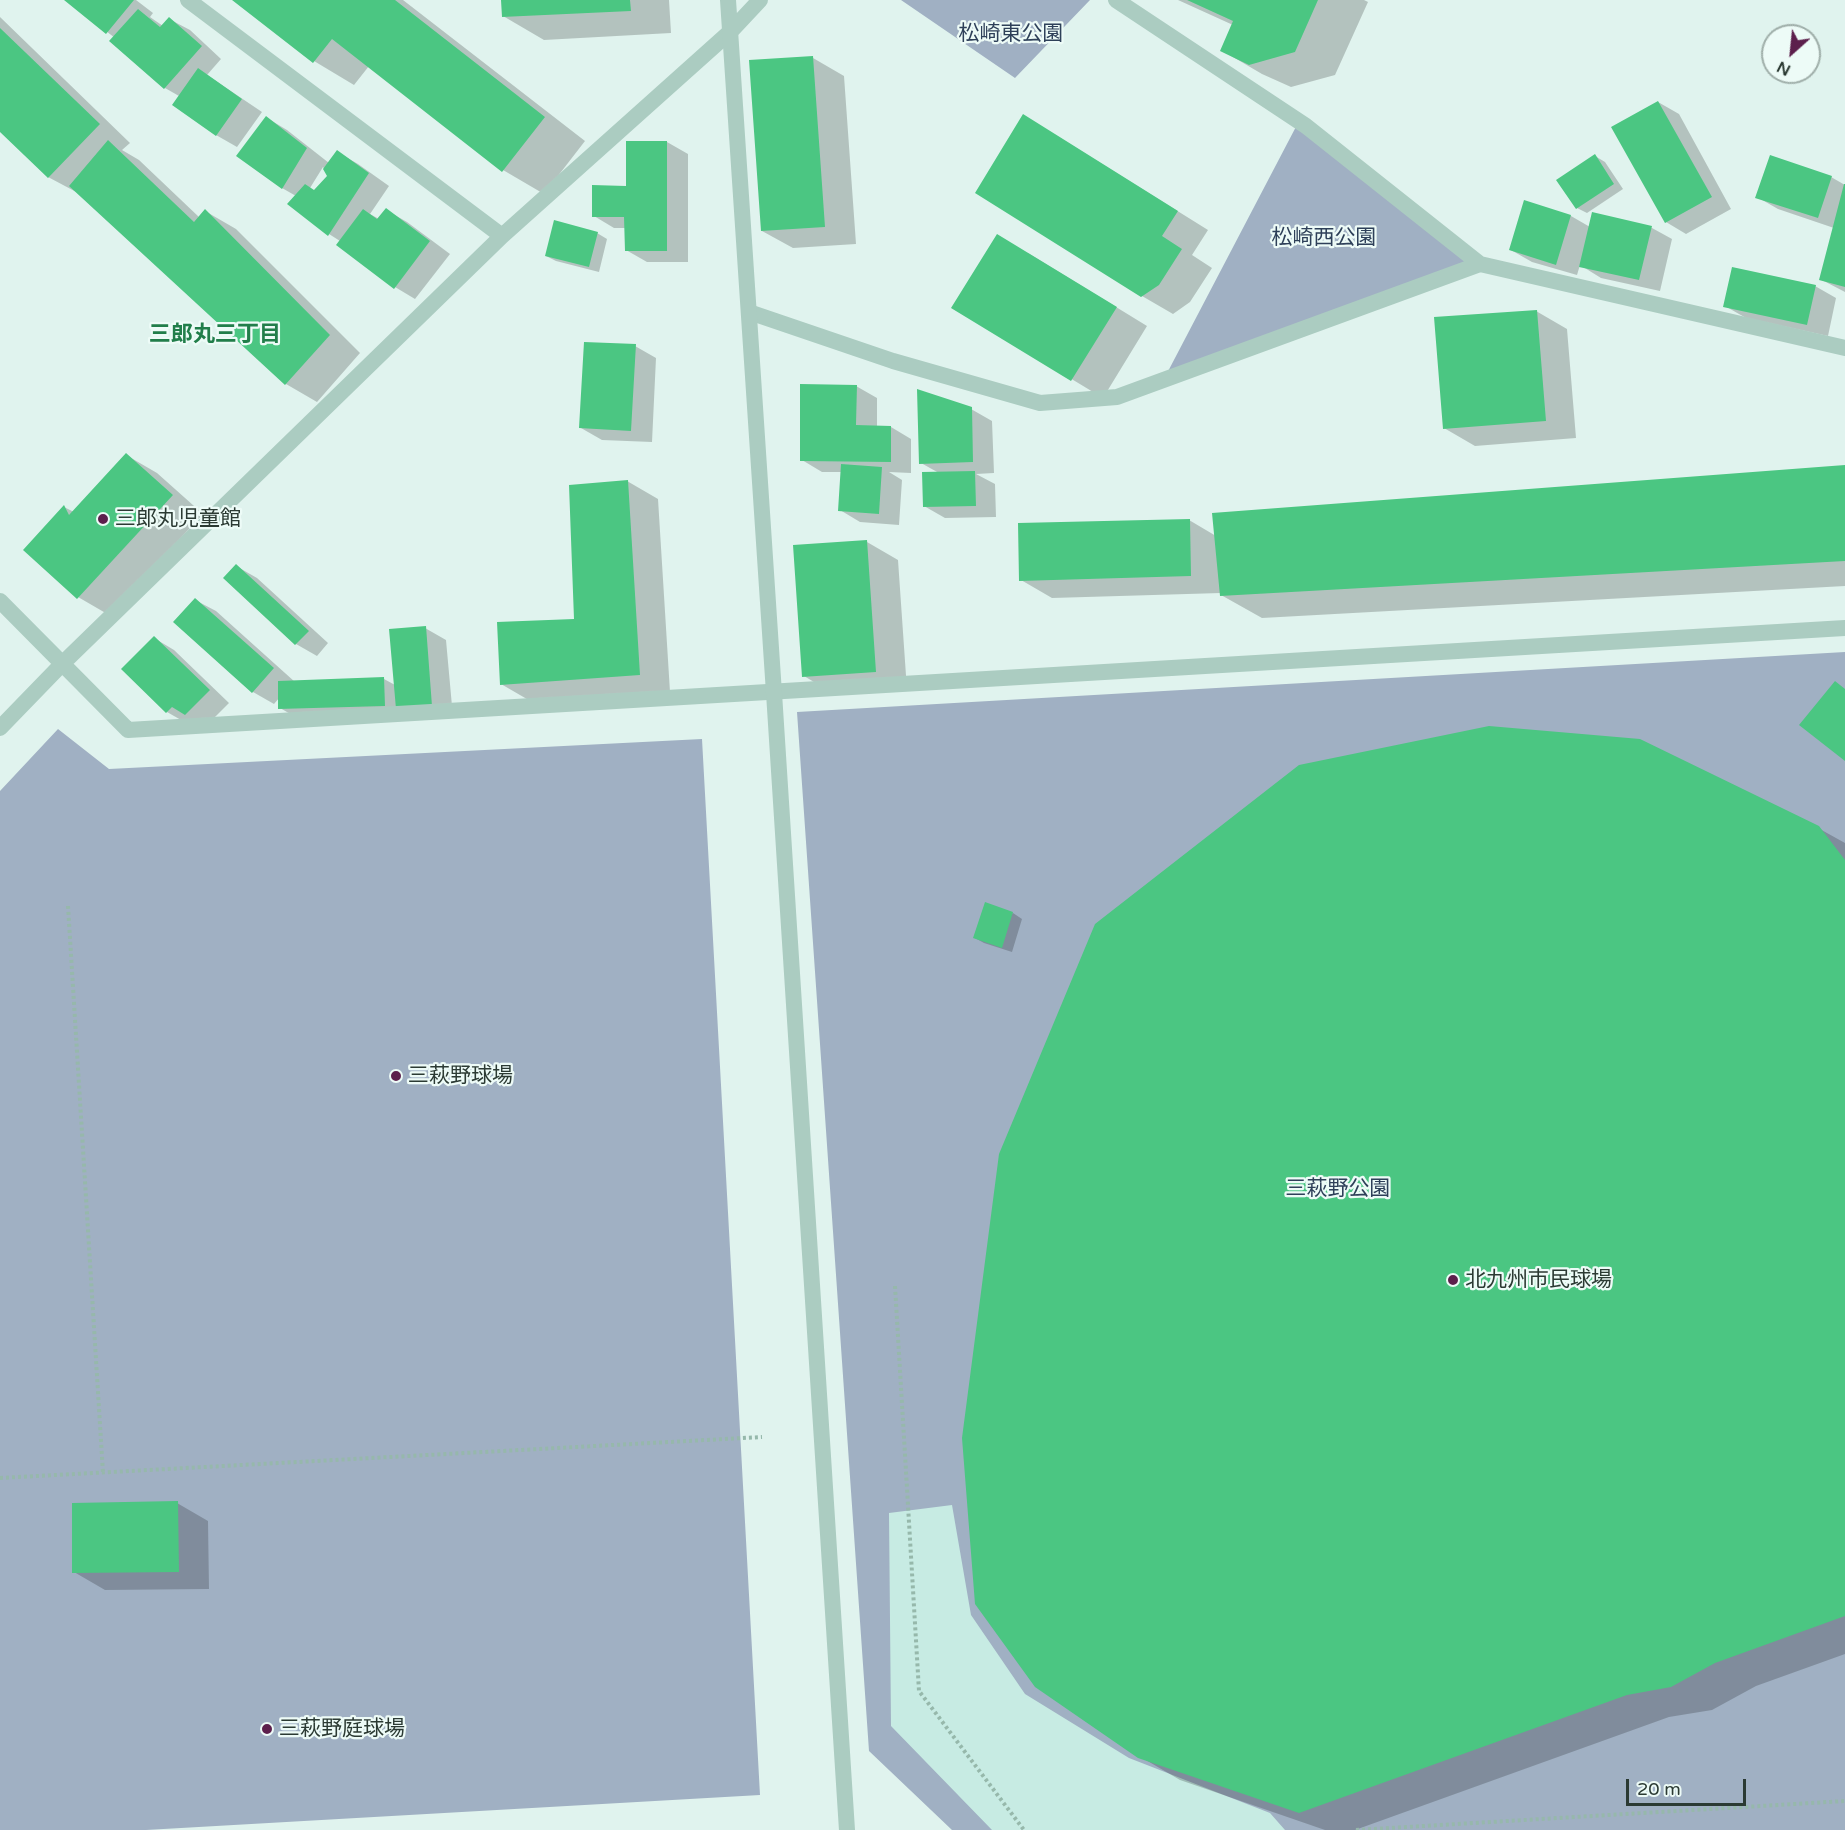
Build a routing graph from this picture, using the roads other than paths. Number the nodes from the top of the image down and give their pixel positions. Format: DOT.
graph roads {
  1 [pos="188,0"];
  2 [pos="728,0"];
  3 [pos="760,0"];
  4 [pos="1116,0"];
  5 [pos="730,31"];
  6 [pos="502,236"];
  7 [pos="1480,264"];
  8 [pos="749,312"];
  9 [pos="1845,348"];
  10 [pos="0,601"];
  11 [pos="1845,628"];
  12 [pos="62,664"];
  13 [pos="774,693"];
  14 [pos="0,728"];
  15 [pos="847,1830"];
  1 -- 6 [label="street"];
  2 -- 5 [label="street"];
  3 -- 5 [label="street"];
  4 -- 7 [label="street"];
  5 -- 6 [label="street"];
  5 -- 8 [label="street"];
  6 -- 12 [label="street"];
  7 -- 8 [label="street"];
  7 -- 9 [label="street"];
  8 -- 13 [label="street"];
  10 -- 12 [label="street"];
  11 -- 13 [label="street"];
  12 -- 13 [label="street"];
  12 -- 14 [label="street"];
  13 -- 15 [label="street"];
}
